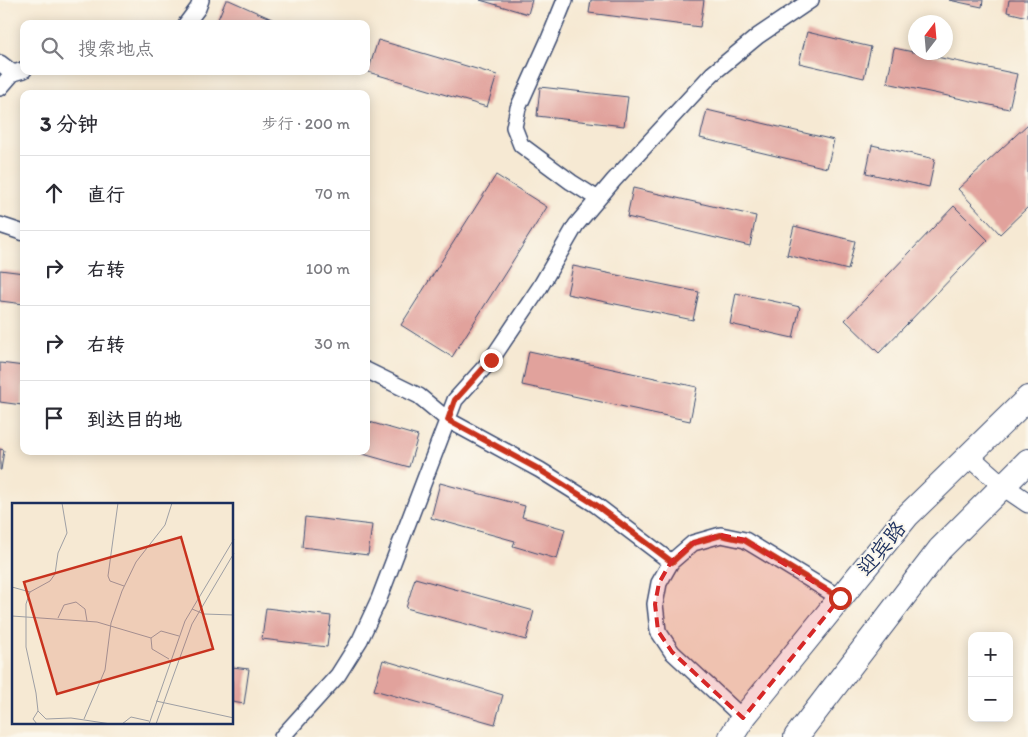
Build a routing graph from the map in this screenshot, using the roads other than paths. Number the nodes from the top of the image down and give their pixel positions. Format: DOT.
graph roads {
  1 [pos="201,0"];
  2 [pos="565,0"];
  3 [pos="811,0"];
  4 [pos="189,20"];
  5 [pos="0,63"];
  6 [pos="18,72"];
  7 [pos="0,88"];
  8 [pos="598,199"];
  9 [pos="0,226"];
  10 [pos="20,232"];
  11 [pos="370,372"];
  12 [pos="1028,398"];
  13 [pos="448,420"];
  14 [pos="968,455"];
  15 [pos="1028,461"];
  16 [pos="1003,486"];
  17 [pos="1028,503"];
  18 [pos="672,562"];
  19 [pos="840,598"];
  20 [pos="737,728"];
  21 [pos="282,737"];
  22 [pos="796,737"];
  1 -- 4 [label="street"];
  2 -- 8 [label="street"];
  3 -- 8 [label="street"];
  5 -- 6 [label="street"];
  6 -- 7 [label="street"];
  8 -- 13 [label="street"];
  9 -- 10 [label="street"];
  11 -- 13 [label="street"];
  12 -- 14 [label="main road, 迎宾路"];
  13 -- 18 [label="street"];
  13 -- 21 [label="street"];
  14 -- 16 [label="street"];
  14 -- 19 [label="main road, 迎宾路"];
  15 -- 16 [label="main road"];
  16 -- 17 [label="street"];
  16 -- 22 [label="main road"];
  18 -- 19 [label="street"];
  18 -- 20 [label="street"];
  19 -- 20 [label="main road, 迎宾路"];
}
